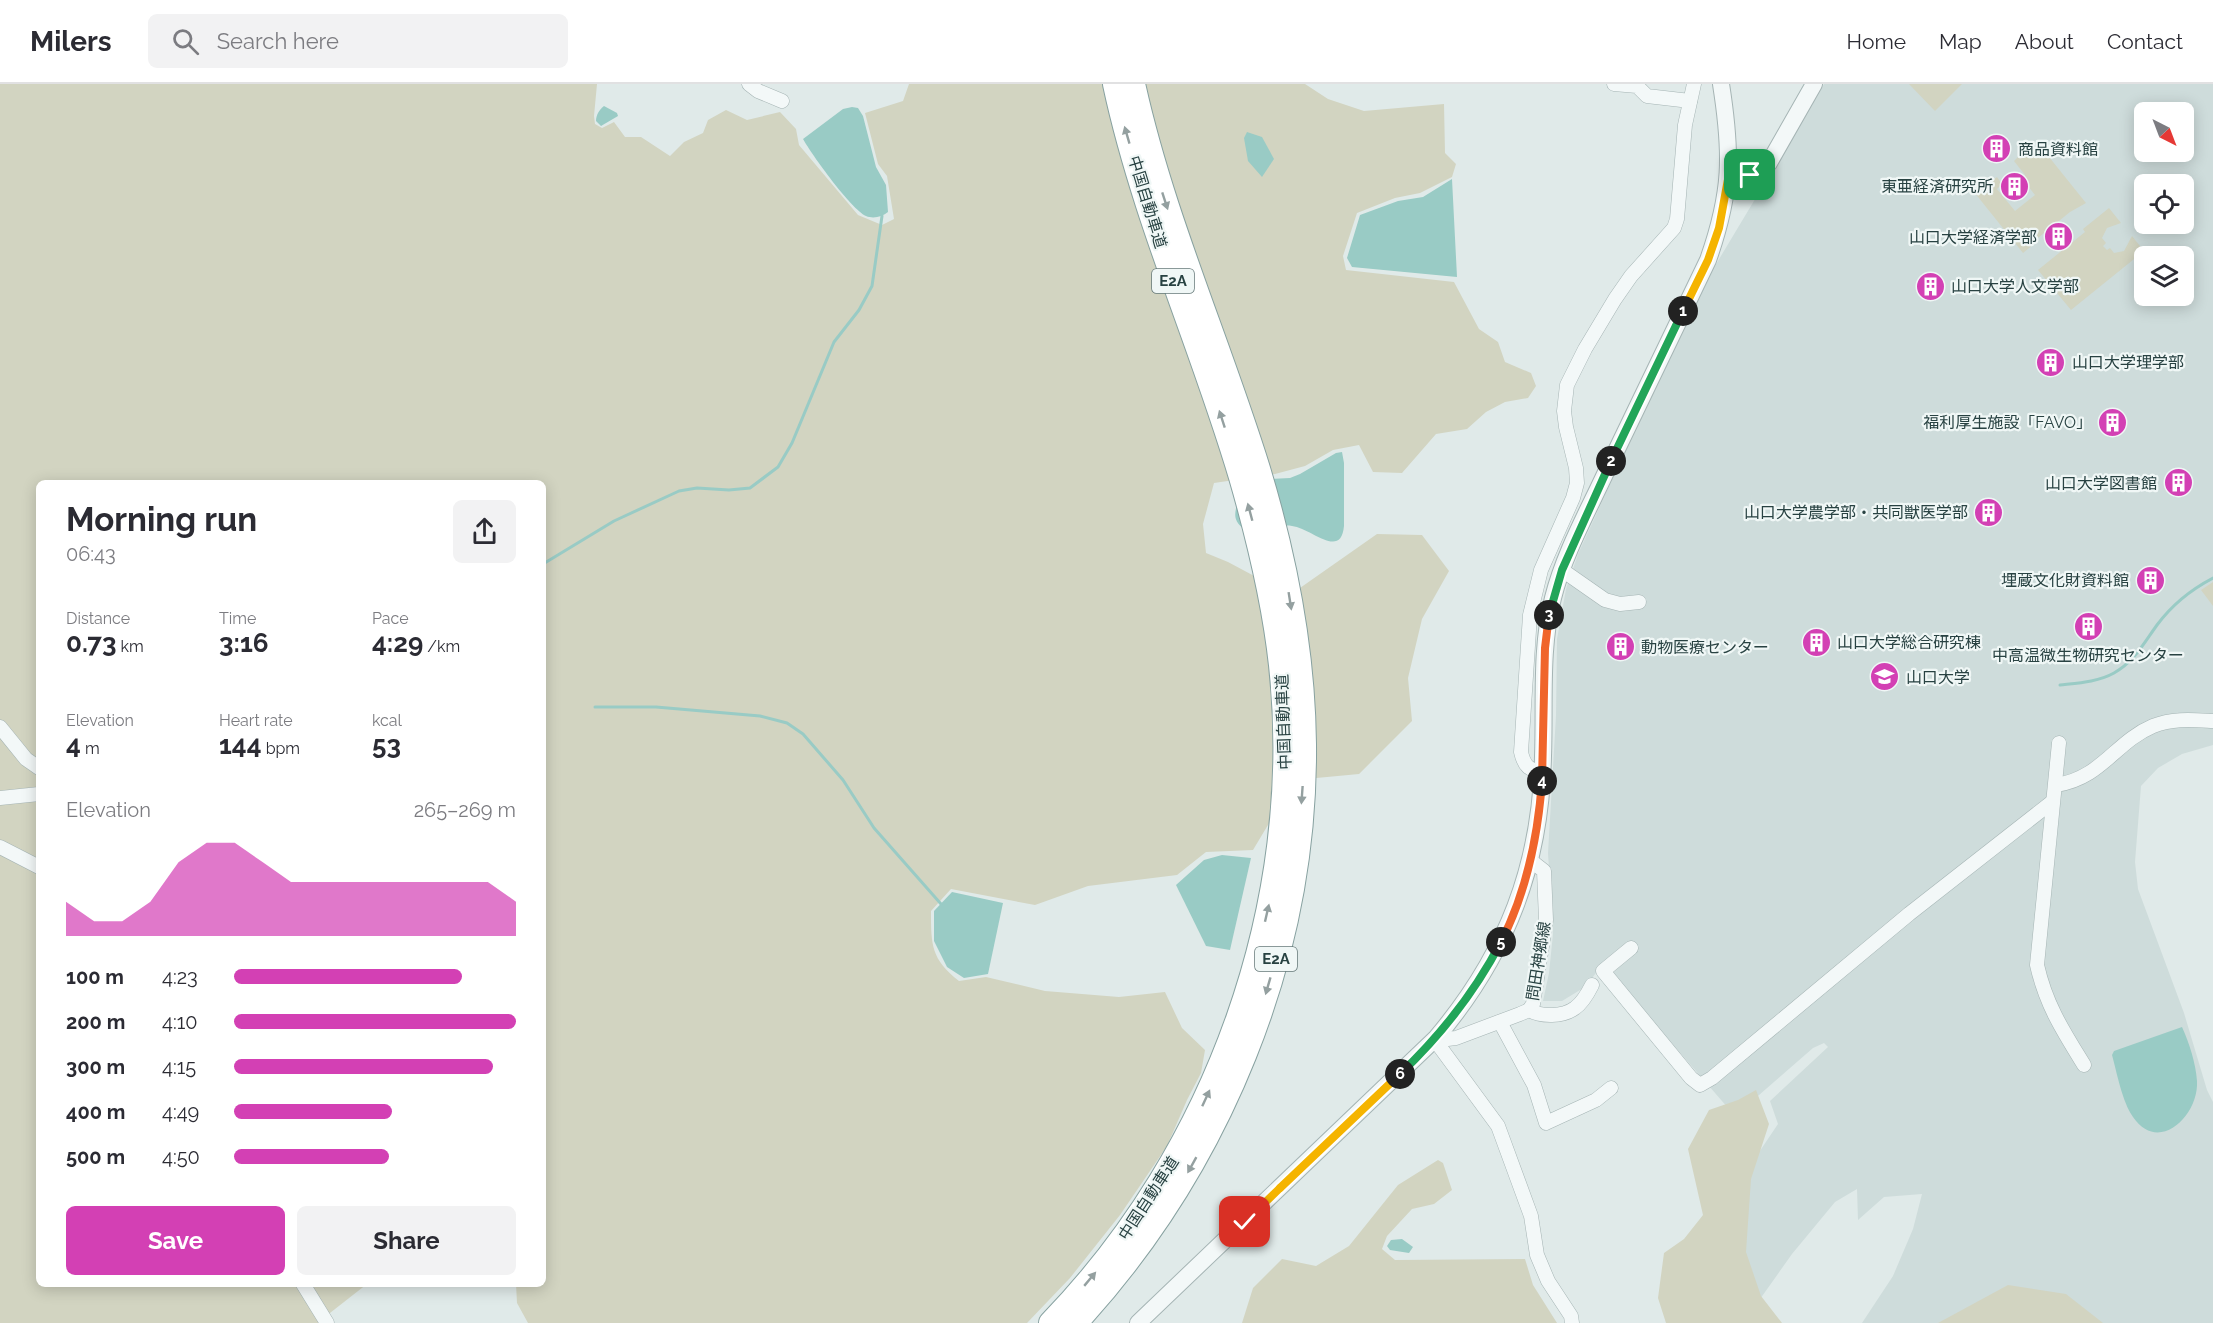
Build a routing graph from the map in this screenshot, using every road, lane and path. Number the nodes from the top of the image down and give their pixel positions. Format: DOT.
graph roads {
  1 [pos="749,84"];
  2 [pos="1115,84"];
  3 [pos="1133,84"];
  4 [pos="1614,84"];
  5 [pos="1694,84"];
  6 [pos="1721,84"];
  7 [pos="1814,84"];
  8 [pos="782,101"];
  9 [pos="1690,102"];
  10 [pos="1729,174"];
  11 [pos="1249,472"];
  12 [pos="1269,546"];
  13 [pos="1562,570"];
  14 [pos="1639,602"];
  15 [pos="2213,721"];
  16 [pos="0,728"];
  17 [pos="2059,743"];
  18 [pos="36,766"];
  19 [pos="1543,773"];
  20 [pos="2056,785"];
  21 [pos="36,794"];
  22 [pos="0,798"];
  23 [pos="2052,802"];
  24 [pos="0,847"];
  25 [pos="1530,860"];
  26 [pos="36,865"];
  27 [pos="1631,948"];
  28 [pos="1592,985"];
  29 [pos="1529,1010"];
  30 [pos="1500,1022"];
  31 [pos="1437,1039"];
  32 [pos="2084,1065"];
  33 [pos="1611,1088"];
  34 [pos="305,1287"];
  35 [pos="327,1323"];
  36 [pos="1051,1323"];
  37 [pos="1075,1323"];
  38 [pos="1138,1323"];
  39 [pos="1572,1323"];
  1 -- 8 [label="street"];
  11 -- 2 [label="highway, 中国自動車道 / E2A, one-way"];
  3 -- 11 [label="highway, 中国自動車道 / E2A, one-way"];
  4 -- 9 [label="street"];
  5 -- 9 [label="street"];
  6 -- 10 [label="street"];
  7 -- 10 [label="street"];
  9 -- 19 [label="street"];
  10 -- 13 [label="street"];
  11 -- 12 [label="highway, 中国自動車道 / E2A"];
  36 -- 12 [label="highway, 中国自動車道 / E2A, one-way"];
  12 -- 37 [label="highway, 中国自動車道 / E2A, one-way"];
  13 -- 14 [label="street"];
  13 -- 19 [label="street"];
  15 -- 20 [label="street"];
  16 -- 18 [label="street"];
  17 -- 20 [label="street"];
  19 -- 25 [label="street"];
  20 -- 23 [label="street"];
  21 -- 22 [label="street"];
  23 -- 27 [label="street"];
  23 -- 32 [label="street"];
  24 -- 26 [label="street"];
  25 -- 29 [label="street, 問田神郷線"];
  25 -- 31 [label="street"];
  28 -- 29 [label="street"];
  29 -- 30 [label="street, 問田神郷線"];
  30 -- 31 [label="street, 問田神郷線"];
  30 -- 33 [label="street"];
  31 -- 38 [label="street"];
  31 -- 39 [label="street"];
  34 -- 35 [label="street"];
}
